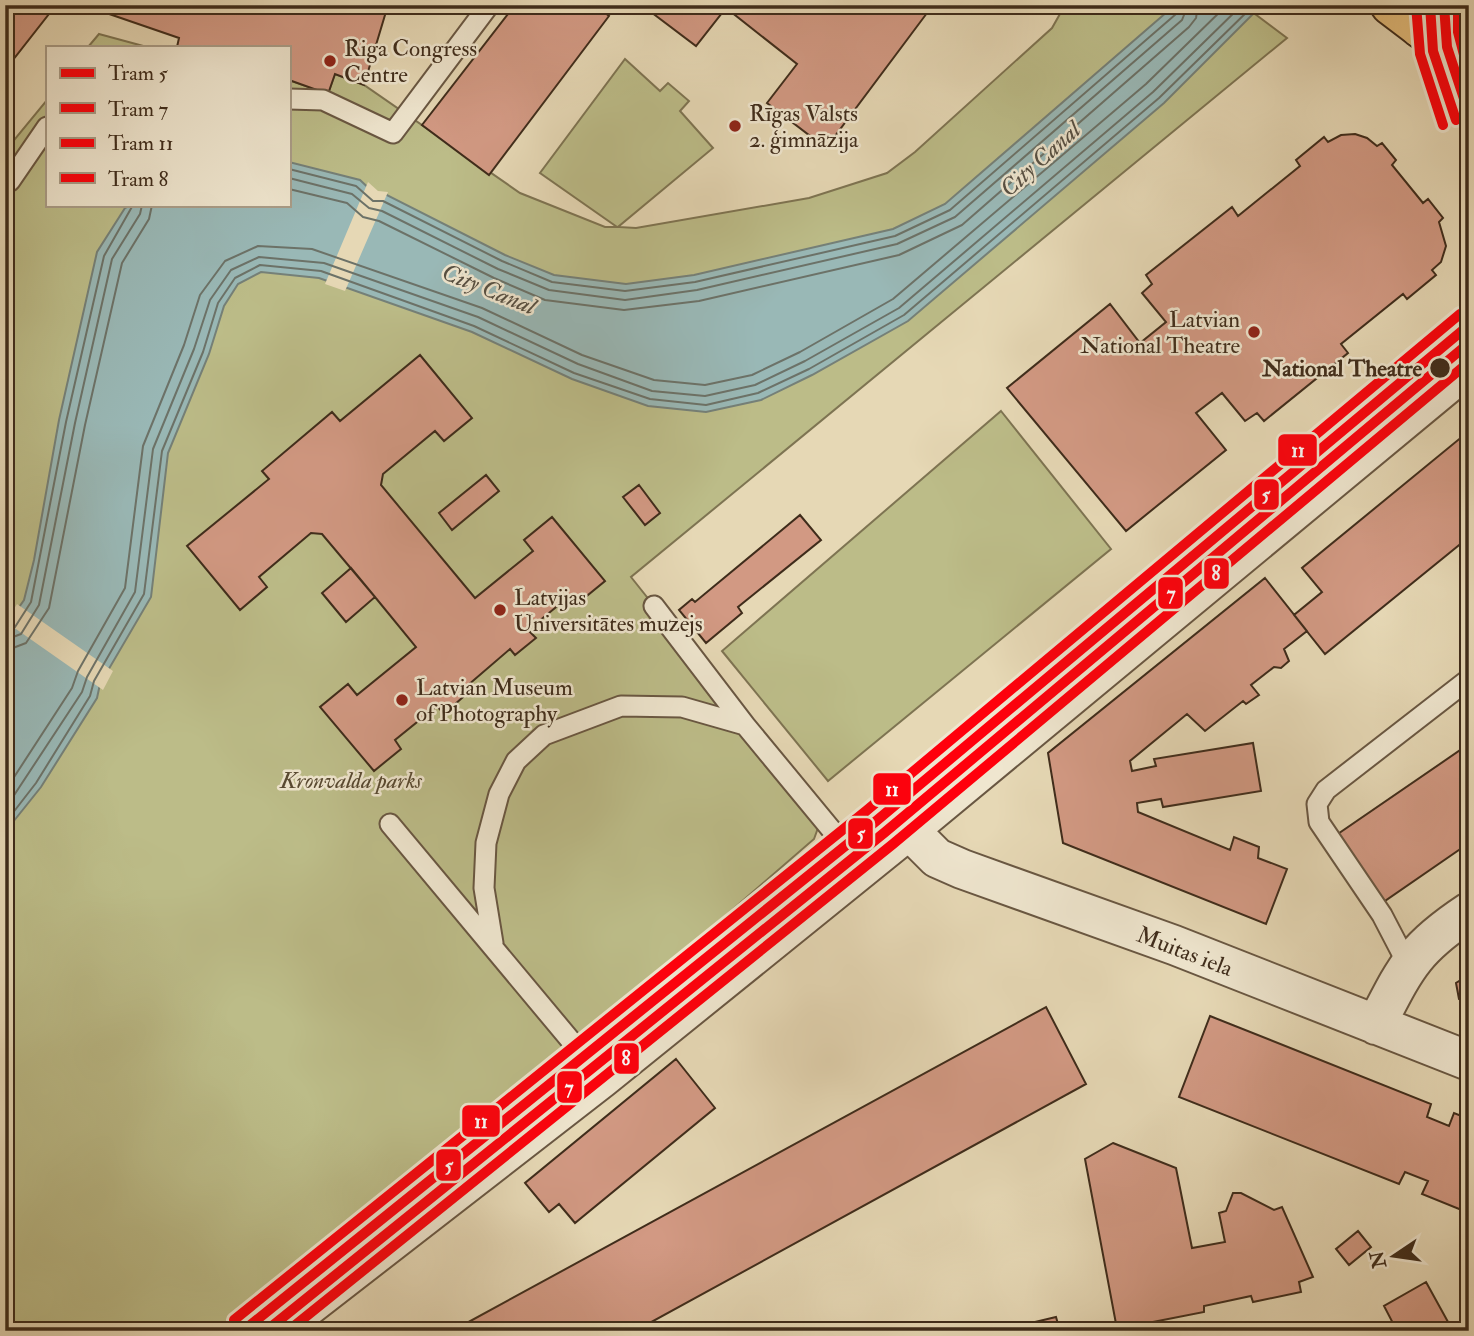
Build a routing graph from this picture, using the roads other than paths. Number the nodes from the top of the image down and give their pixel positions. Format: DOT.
graph roads {
  1 [pos="489,5"];
  2 [pos="1390,5"];
  3 [pos="1430,16"];
  4 [pos="1469,65"];
  5 [pos="290,99"];
  6 [pos="46,128"];
  7 [pos="10,181"];
  8 [pos="1469,366"];
  9 [pos="654,606"];
  10 [pos="1469,680"];
  11 [pos="745,725"];
  12 [pos="390,824"];
  13 [pos="909,830"];
  14 [pos="863,868"];
  15 [pos="1469,912"];
  16 [pos="493,943"];
  17 [pos="1407,963"];
  18 [pos="1376,1025"];
  19 [pos="1469,1061"];
  20 [pos="602,1078"];
  21 [pos="276,1331"];
  1 -- 5 [label="lane"];
  2 -- 3 [label="main road"];
  3 -- 4 [label="main road"];
  6 -- 7 [label="lane"];
  8 -- 13 [label="street"];
  9 -- 11 [label="lane"];
  10 -- 17 [label="lane"];
  11 -- 14 [label="lane"];
  11 -- 16 [label="lane"];
  12 -- 16 [label="lane"];
  13 -- 14 [label="street"];
  13 -- 18 [label="street, Muitas iela"];
  14 -- 20 [label="street"];
  15 -- 17 [label="street"];
  16 -- 20 [label="lane"];
  17 -- 18 [label="street"];
  18 -- 19 [label="street, Muitas iela"];
  20 -- 21 [label="street"];
}
